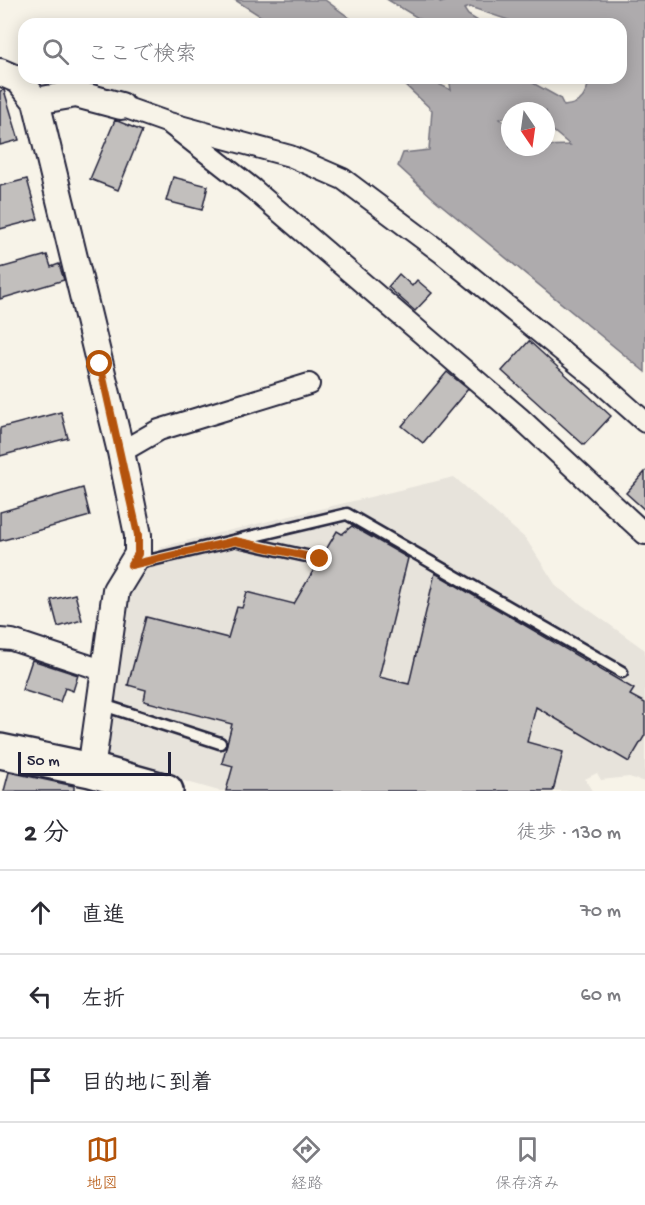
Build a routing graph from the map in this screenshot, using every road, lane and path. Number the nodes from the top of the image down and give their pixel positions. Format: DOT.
graph roads {
  1 [pos="0,72"];
  2 [pos="18,80"];
  3 [pos="22,84"];
  4 [pos="36,100"];
  5 [pos="121,106"];
  6 [pos="169,123"];
  7 [pos="309,384"];
  8 [pos="645,422"];
  9 [pos="121,452"];
  10 [pos="645,534"];
  11 [pos="235,541"];
  12 [pos="320,559"];
  13 [pos="131,565"];
  14 [pos="0,639"];
  15 [pos="105,671"];
  16 [pos="622,672"];
  17 [pos="100,704"];
  18 [pos="220,743"];
  19 [pos="0,751"];
  20 [pos="91,770"];
  21 [pos="166,791"];
  1 -- 2 [label="street"];
  3 -- 4 [label="street"];
  4 -- 5 [label="street"];
  4 -- 9 [label="street"];
  5 -- 6 [label="street"];
  6 -- 8 [label="street"];
  6 -- 10 [label="street"];
  7 -- 9 [label="street"];
  9 -- 13 [label="street"];
  11 -- 12 [label="lane"];
  11 -- 13 [label="lane"];
  11 -- 16 [label="lane"];
  13 -- 15 [label="street"];
  14 -- 15 [label="street"];
  15 -- 17 [label="street"];
  17 -- 18 [label="lane"];
  17 -- 20 [label="street"];
  19 -- 20 [label="highway"];
  20 -- 21 [label="highway"];
}
